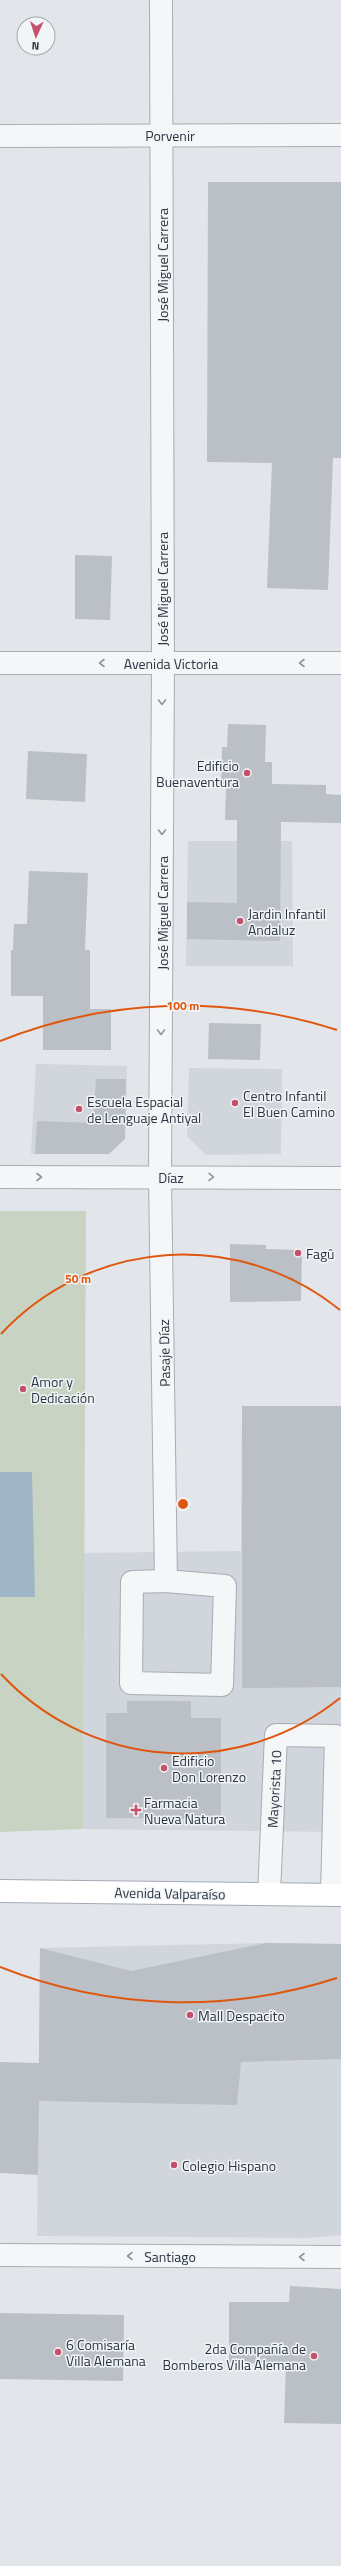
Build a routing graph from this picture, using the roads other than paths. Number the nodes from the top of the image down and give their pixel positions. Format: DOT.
graph roads {
  1 [pos="161,0"];
  2 [pos="162,135"];
  3 [pos="341,135"];
  4 [pos="0,136"];
  5 [pos="341,662"];
  6 [pos="0,663"];
  7 [pos="163,663"];
  8 [pos="0,1177"];
  9 [pos="160,1177"];
  10 [pos="341,1178"];
  11 [pos="166,1581"];
  12 [pos="0,1891"];
  13 [pos="268,1894"];
  14 [pos="336,1895"];
  15 [pos="0,2255"];
  16 [pos="341,2257"];
  1 -- 2 [label="street, José Miguel Carrera"];
  2 -- 3 [label="street, Porvenir"];
  2 -- 4 [label="street, Porvenir"];
  2 -- 7 [label="street, José Miguel Carrera"];
  5 -- 7 [label="street, Avenida Victoria, one-way"];
  7 -- 6 [label="street, Avenida Victoria, one-way"];
  7 -- 9 [label="street, José Miguel Carrera, one-way"];
  8 -- 9 [label="street, Díaz, one-way"];
  9 -- 10 [label="street, Díaz, one-way"];
  9 -- 11 [label="street, Pasaje Díaz"];
  11 -- 11 [label="street"];
  12 -- 13 [label="main road, Avenida Valparaíso"];
  13 -- 14 [label="main road, Avenida Valparaíso"];
  13 -- 14 [label="street, Mayorista 10"];
  16 -- 15 [label="street, Santiago, one-way"];
}
